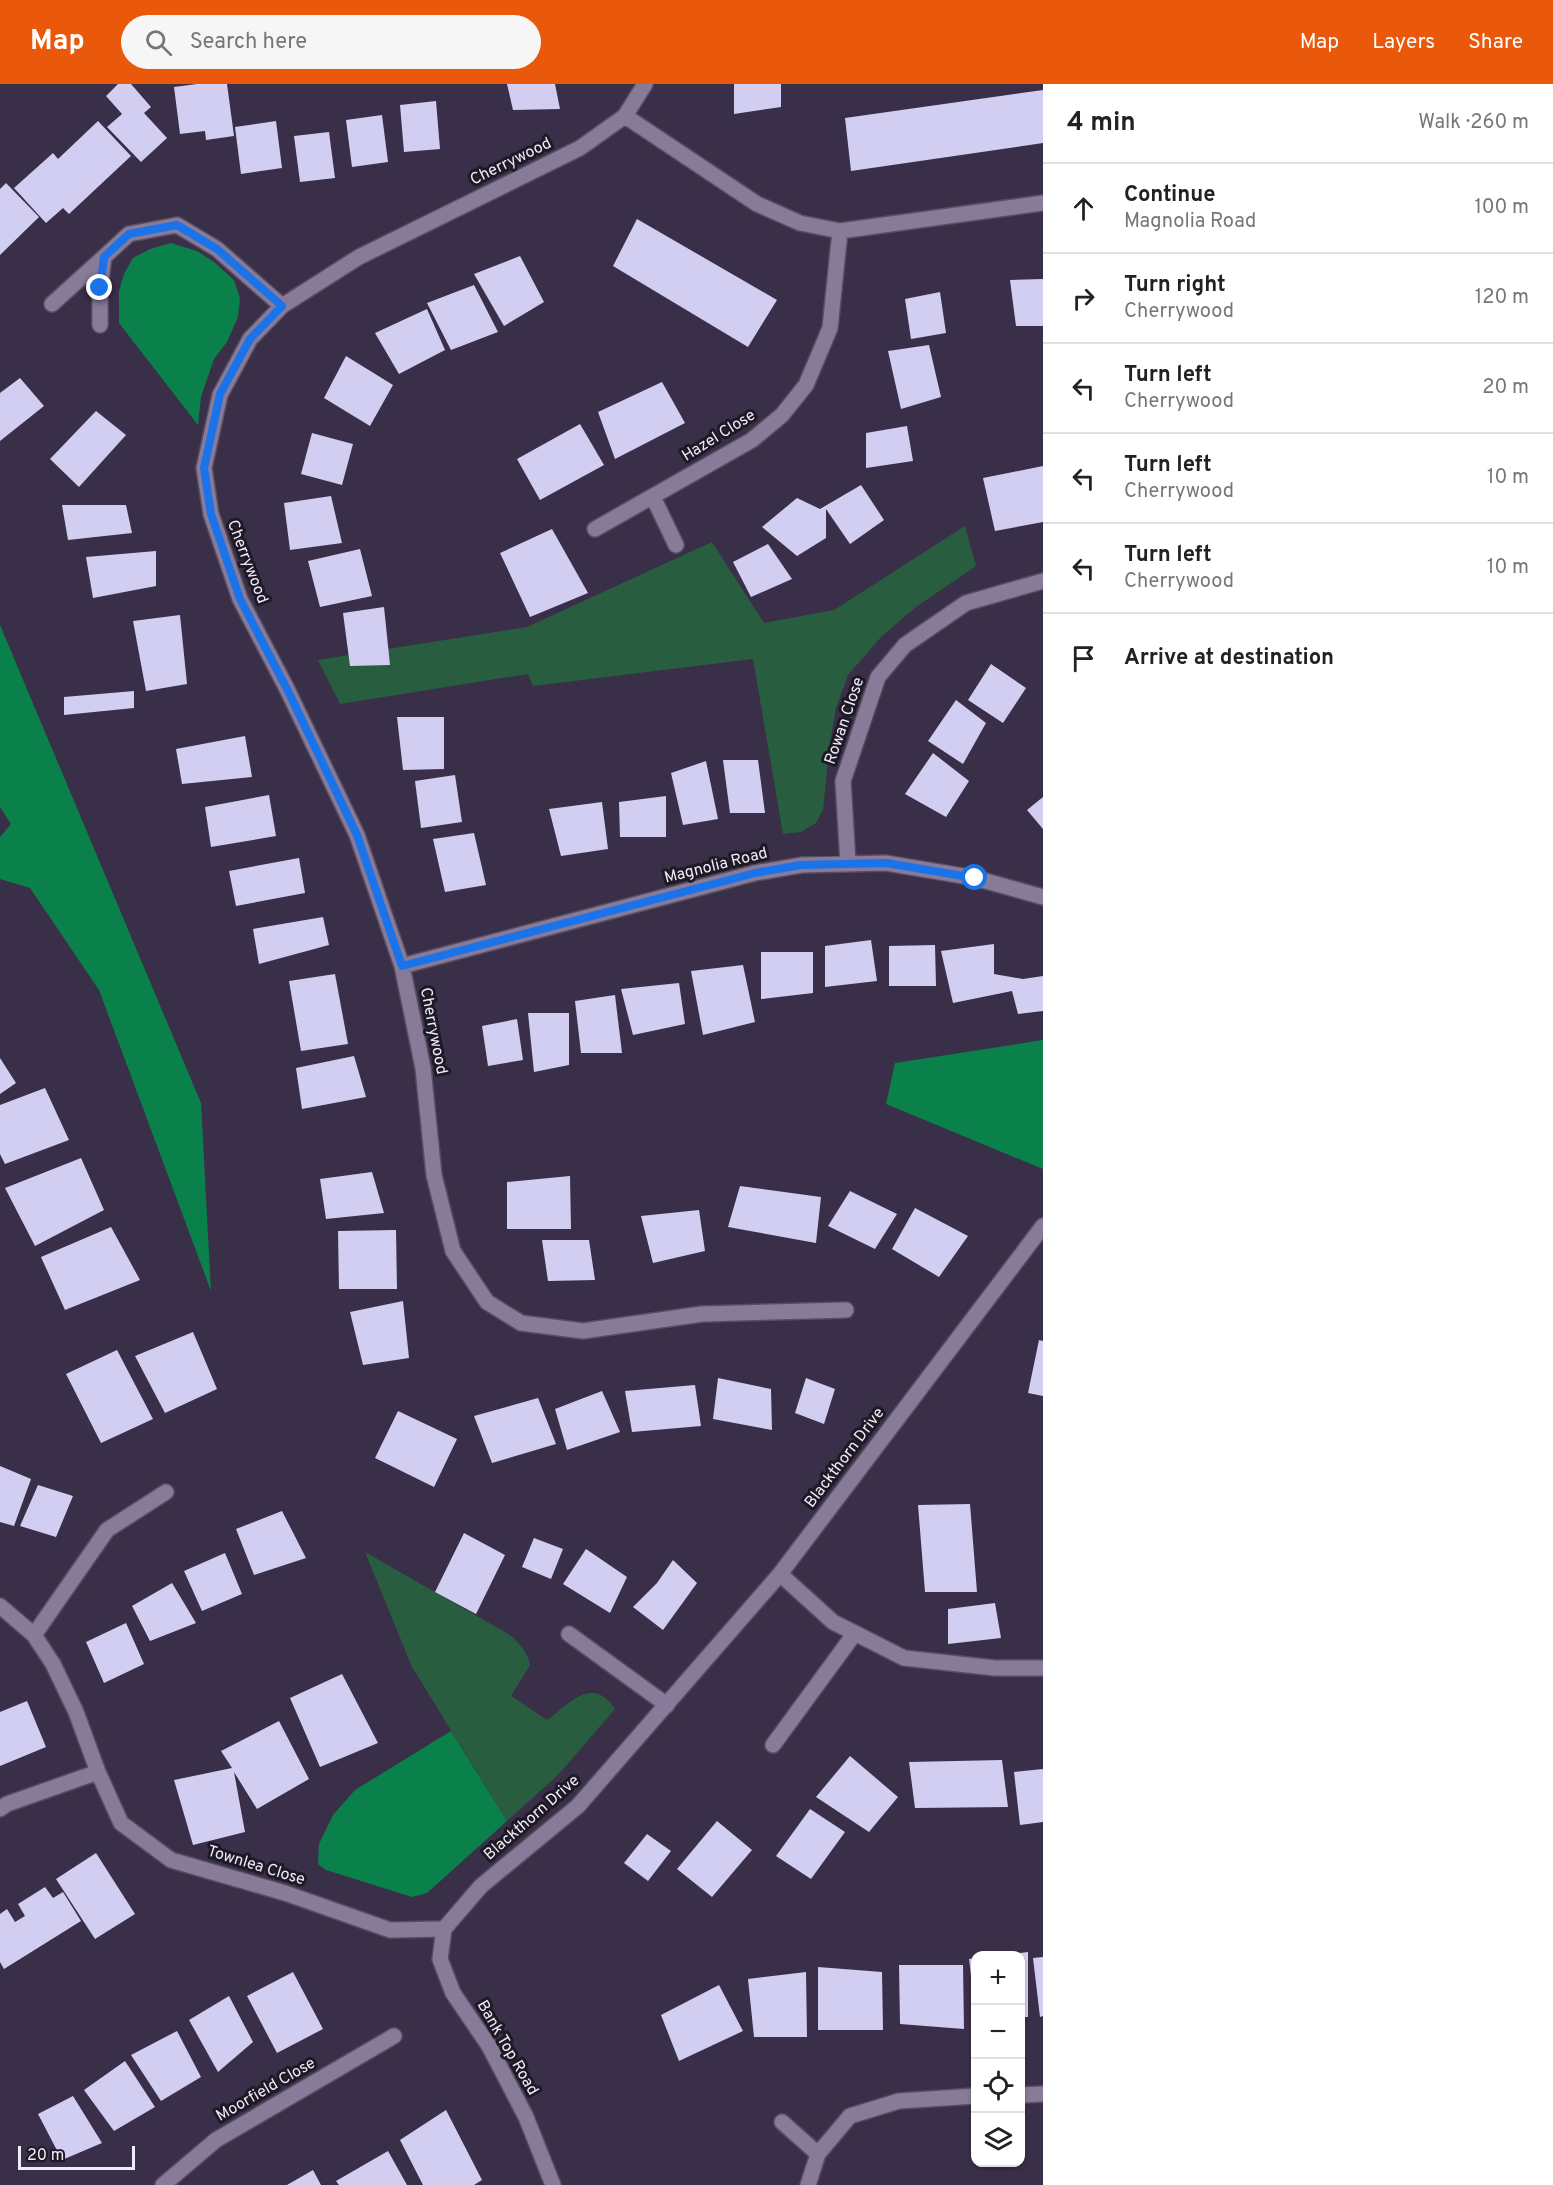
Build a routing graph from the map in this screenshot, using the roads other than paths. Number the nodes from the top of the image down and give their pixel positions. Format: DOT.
graph roads {
  1 [pos="645,84"];
  2 [pos="625,116"];
  3 [pos="1043,203"];
  4 [pos="840,231"];
  5 [pos="104,257"];
  6 [pos="52,304"];
  7 [pos="282,306"];
  8 [pos="100,325"];
  9 [pos="653,497"];
  10 [pos="595,529"];
  11 [pos="676,545"];
  12 [pos="1043,581"];
  13 [pos="848,863"];
  14 [pos="1043,897"];
  15 [pos="402,966"];
  16 [pos="1043,1226"];
  17 [pos="846,1310"];
  18 [pos="166,1492"];
  19 [pos="780,1574"];
  20 [pos="0,1606"];
  21 [pos="855,1633"];
  22 [pos="569,1634"];
  23 [pos="34,1635"];
  24 [pos="1043,1668"];
  25 [pos="667,1705"];
  26 [pos="773,1745"];
  27 [pos="98,1772"];
  28 [pos="0,1809"];
  29 [pos="444,1929"];
  30 [pos="394,2036"];
  31 [pos="1043,2094"];
  32 [pos="1025,2095"];
  33 [pos="971,2096"];
  34 [pos="782,2122"];
  35 [pos="818,2154"];
  36 [pos="163,2185"];
  37 [pos="553,2185"];
  38 [pos="808,2185"];
  1 -- 2 [label="street, Cherrywood"];
  2 -- 4 [label="street"];
  2 -- 7 [label="street, Cherrywood"];
  3 -- 4 [label="street"];
  4 -- 9 [label="street, Hazel Close"];
  5 -- 6 [label="street"];
  5 -- 7 [label="street"];
  5 -- 8 [label="street"];
  7 -- 15 [label="street, Cherrywood"];
  9 -- 10 [label="street, Hazel Close"];
  9 -- 11 [label="street"];
  12 -- 13 [label="street, Rowan Close"];
  13 -- 14 [label="street, Magnolia Road"];
  13 -- 15 [label="street, Magnolia Road"];
  15 -- 17 [label="street, Cherrywood"];
  16 -- 19 [label="street, Blackthorn Drive"];
  18 -- 23 [label="street"];
  19 -- 21 [label="street"];
  19 -- 25 [label="street, Blackthorn Drive"];
  20 -- 23 [label="street, Townlea Close"];
  21 -- 24 [label="street"];
  21 -- 26 [label="street"];
  22 -- 25 [label="street"];
  23 -- 27 [label="street, Townlea Close"];
  25 -- 29 [label="street, Blackthorn Drive"];
  27 -- 28 [label="street"];
  27 -- 29 [label="street, Townlea Close"];
  29 -- 37 [label="street, Bank Top Road"];
  30 -- 36 [label="street, Moorfield Close"];
  31 -- 32 [label="street"];
  33 -- 35 [label="street"];
  34 -- 35 [label="street"];
  35 -- 38 [label="street"];
}
